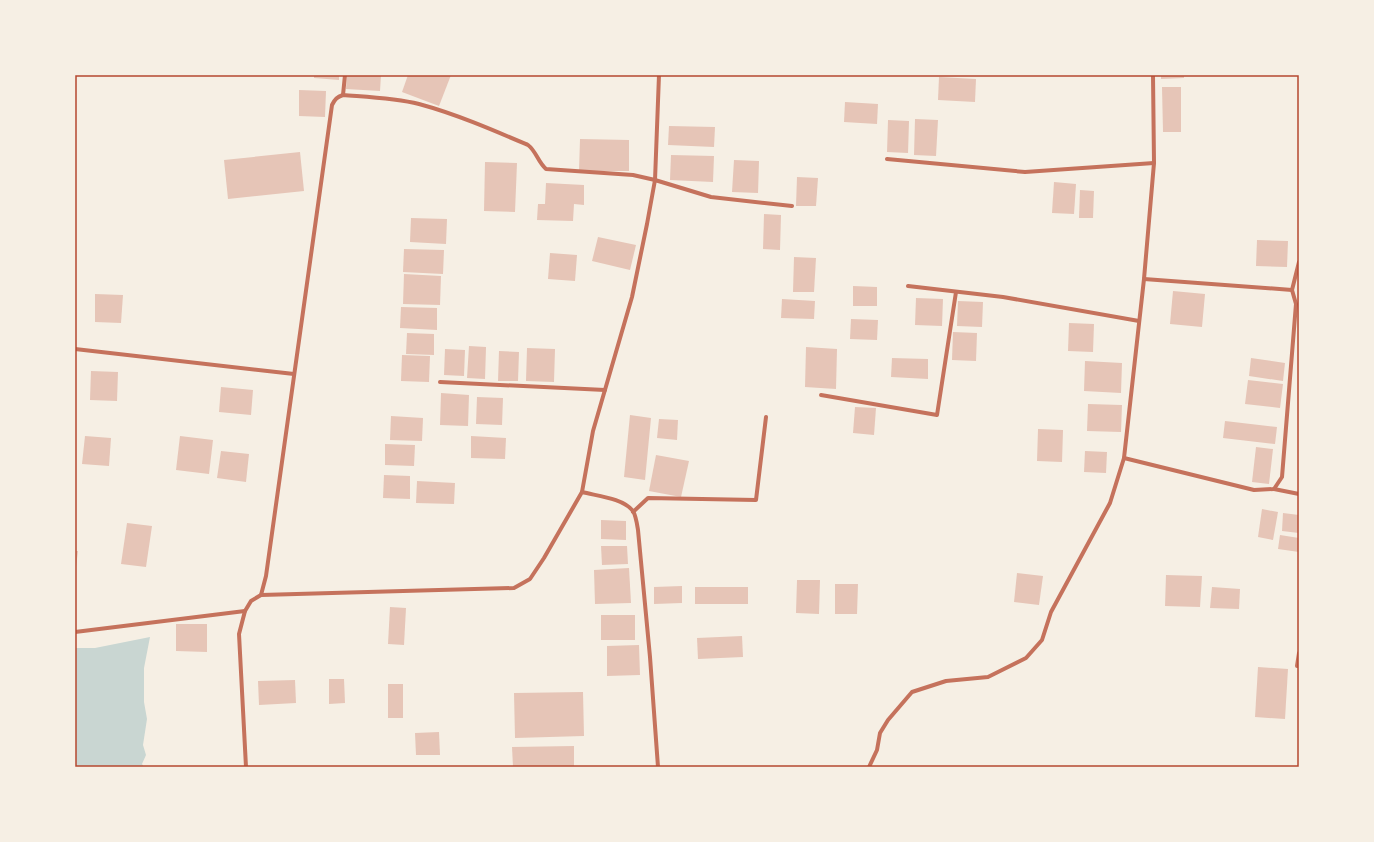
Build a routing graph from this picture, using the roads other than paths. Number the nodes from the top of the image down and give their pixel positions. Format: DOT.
graph roads {
  1 [pos="345,75"];
  2 [pos="658,75"];
  3 [pos="1153,75"];
  4 [pos="343,95"];
  5 [pos="887,159"];
  6 [pos="1154,163"];
  7 [pos="655,180"];
  8 [pos="792,206"];
  9 [pos="1299,262"];
  10 [pos="1144,279"];
  11 [pos="908,286"];
  12 [pos="1292,290"];
  13 [pos="956,292"];
  14 [pos="1139,321"];
  15 [pos="75,349"];
  16 [pos="294,374"];
  17 [pos="440,382"];
  18 [pos="605,390"];
  19 [pos="821,395"];
  20 [pos="766,417"];
  21 [pos="1124,458"];
  22 [pos="1274,489"];
  23 [pos="582,492"];
  24 [pos="1299,494"];
  25 [pos="633,512"];
  26 [pos="261,595"];
  27 [pos="245,611"];
  28 [pos="75,632"];
  29 [pos="1299,653"];
  30 [pos="1297,666"];
  31 [pos="246,767"];
  32 [pos="658,767"];
  33 [pos="869,767"];
  1 -- 4 [label="street"];
  2 -- 7 [label="street"];
  3 -- 6 [label="street"];
  4 -- 7 [label="street"];
  4 -- 16 [label="street"];
  5 -- 6 [label="street"];
  6 -- 10 [label="street"];
  7 -- 8 [label="street"];
  7 -- 18 [label="street"];
  9 -- 12 [label="street"];
  10 -- 12 [label="street"];
  10 -- 14 [label="street"];
  11 -- 13 [label="street"];
  12 -- 22 [label="street"];
  13 -- 14 [label="street"];
  13 -- 19 [label="street"];
  14 -- 21 [label="street"];
  15 -- 16 [label="street"];
  16 -- 26 [label="street"];
  17 -- 18 [label="street"];
  18 -- 23 [label="street"];
  20 -- 25 [label="street"];
  21 -- 22 [label="street"];
  21 -- 33 [label="street"];
  22 -- 24 [label="street"];
  23 -- 25 [label="street"];
  23 -- 26 [label="street"];
  25 -- 32 [label="street"];
  26 -- 27 [label="street"];
  27 -- 28 [label="street"];
  27 -- 31 [label="street"];
  29 -- 30 [label="street"];
}
